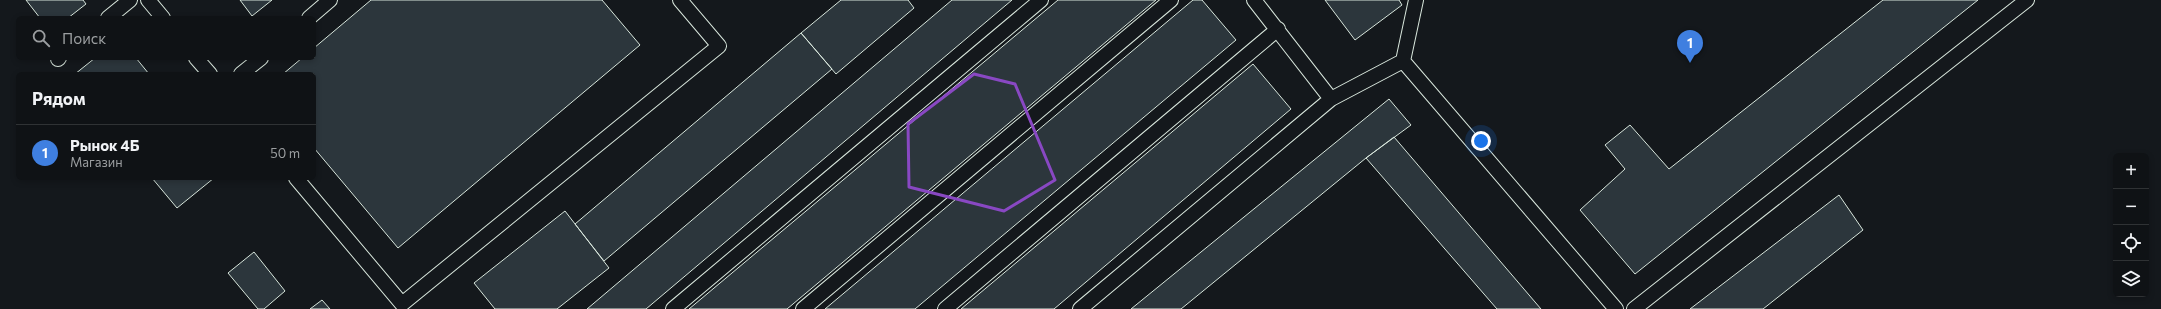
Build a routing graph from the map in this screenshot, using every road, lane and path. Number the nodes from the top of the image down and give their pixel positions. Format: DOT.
graph roads {
  1 [pos="130,0"];
  2 [pos="148,0"];
  3 [pos="330,0"];
  4 [pos="680,0"];
  5 [pos="1041,0"];
  6 [pos="1170,0"];
  7 [pos="1254,0"];
  8 [pos="1416,0"];
  9 [pos="2027,0"];
  10 [pos="110,16"];
  11 [pos="161,16"];
  12 [pos="311,16"];
  13 [pos="1278,29"];
  14 [pos="198,60"];
  15 [pos="258,60"];
  16 [pos="1403,61"];
  17 [pos="208,72"];
  18 [pos="244,72"];
  19 [pos="1331,100"];
  20 [pos="298,180"];
  21 [pos="673,309"];
  22 [pos="803,309"];
  23 [pos="945,309"];
  24 [pos="1080,309"];
  25 [pos="1616,309"];
  26 [pos="1634,309"];
  1 -- 10 [label="lane"];
  2 -- 11 [label="lane"];
  3 -- 12 [label="lane"];
  4 -- 20 [label="lane"];
  5 -- 21 [label="lane"];
  6 -- 22 [label="lane"];
  7 -- 13 [label="lane"];
  8 -- 16 [label="lane"];
  9 -- 26 [label="lane"];
  13 -- 19 [label="lane"];
  13 -- 23 [label="lane"];
  14 -- 17 [label="lane"];
  15 -- 18 [label="lane"];
  16 -- 19 [label="lane"];
  16 -- 25 [label="lane"];
  19 -- 24 [label="lane"];
}
